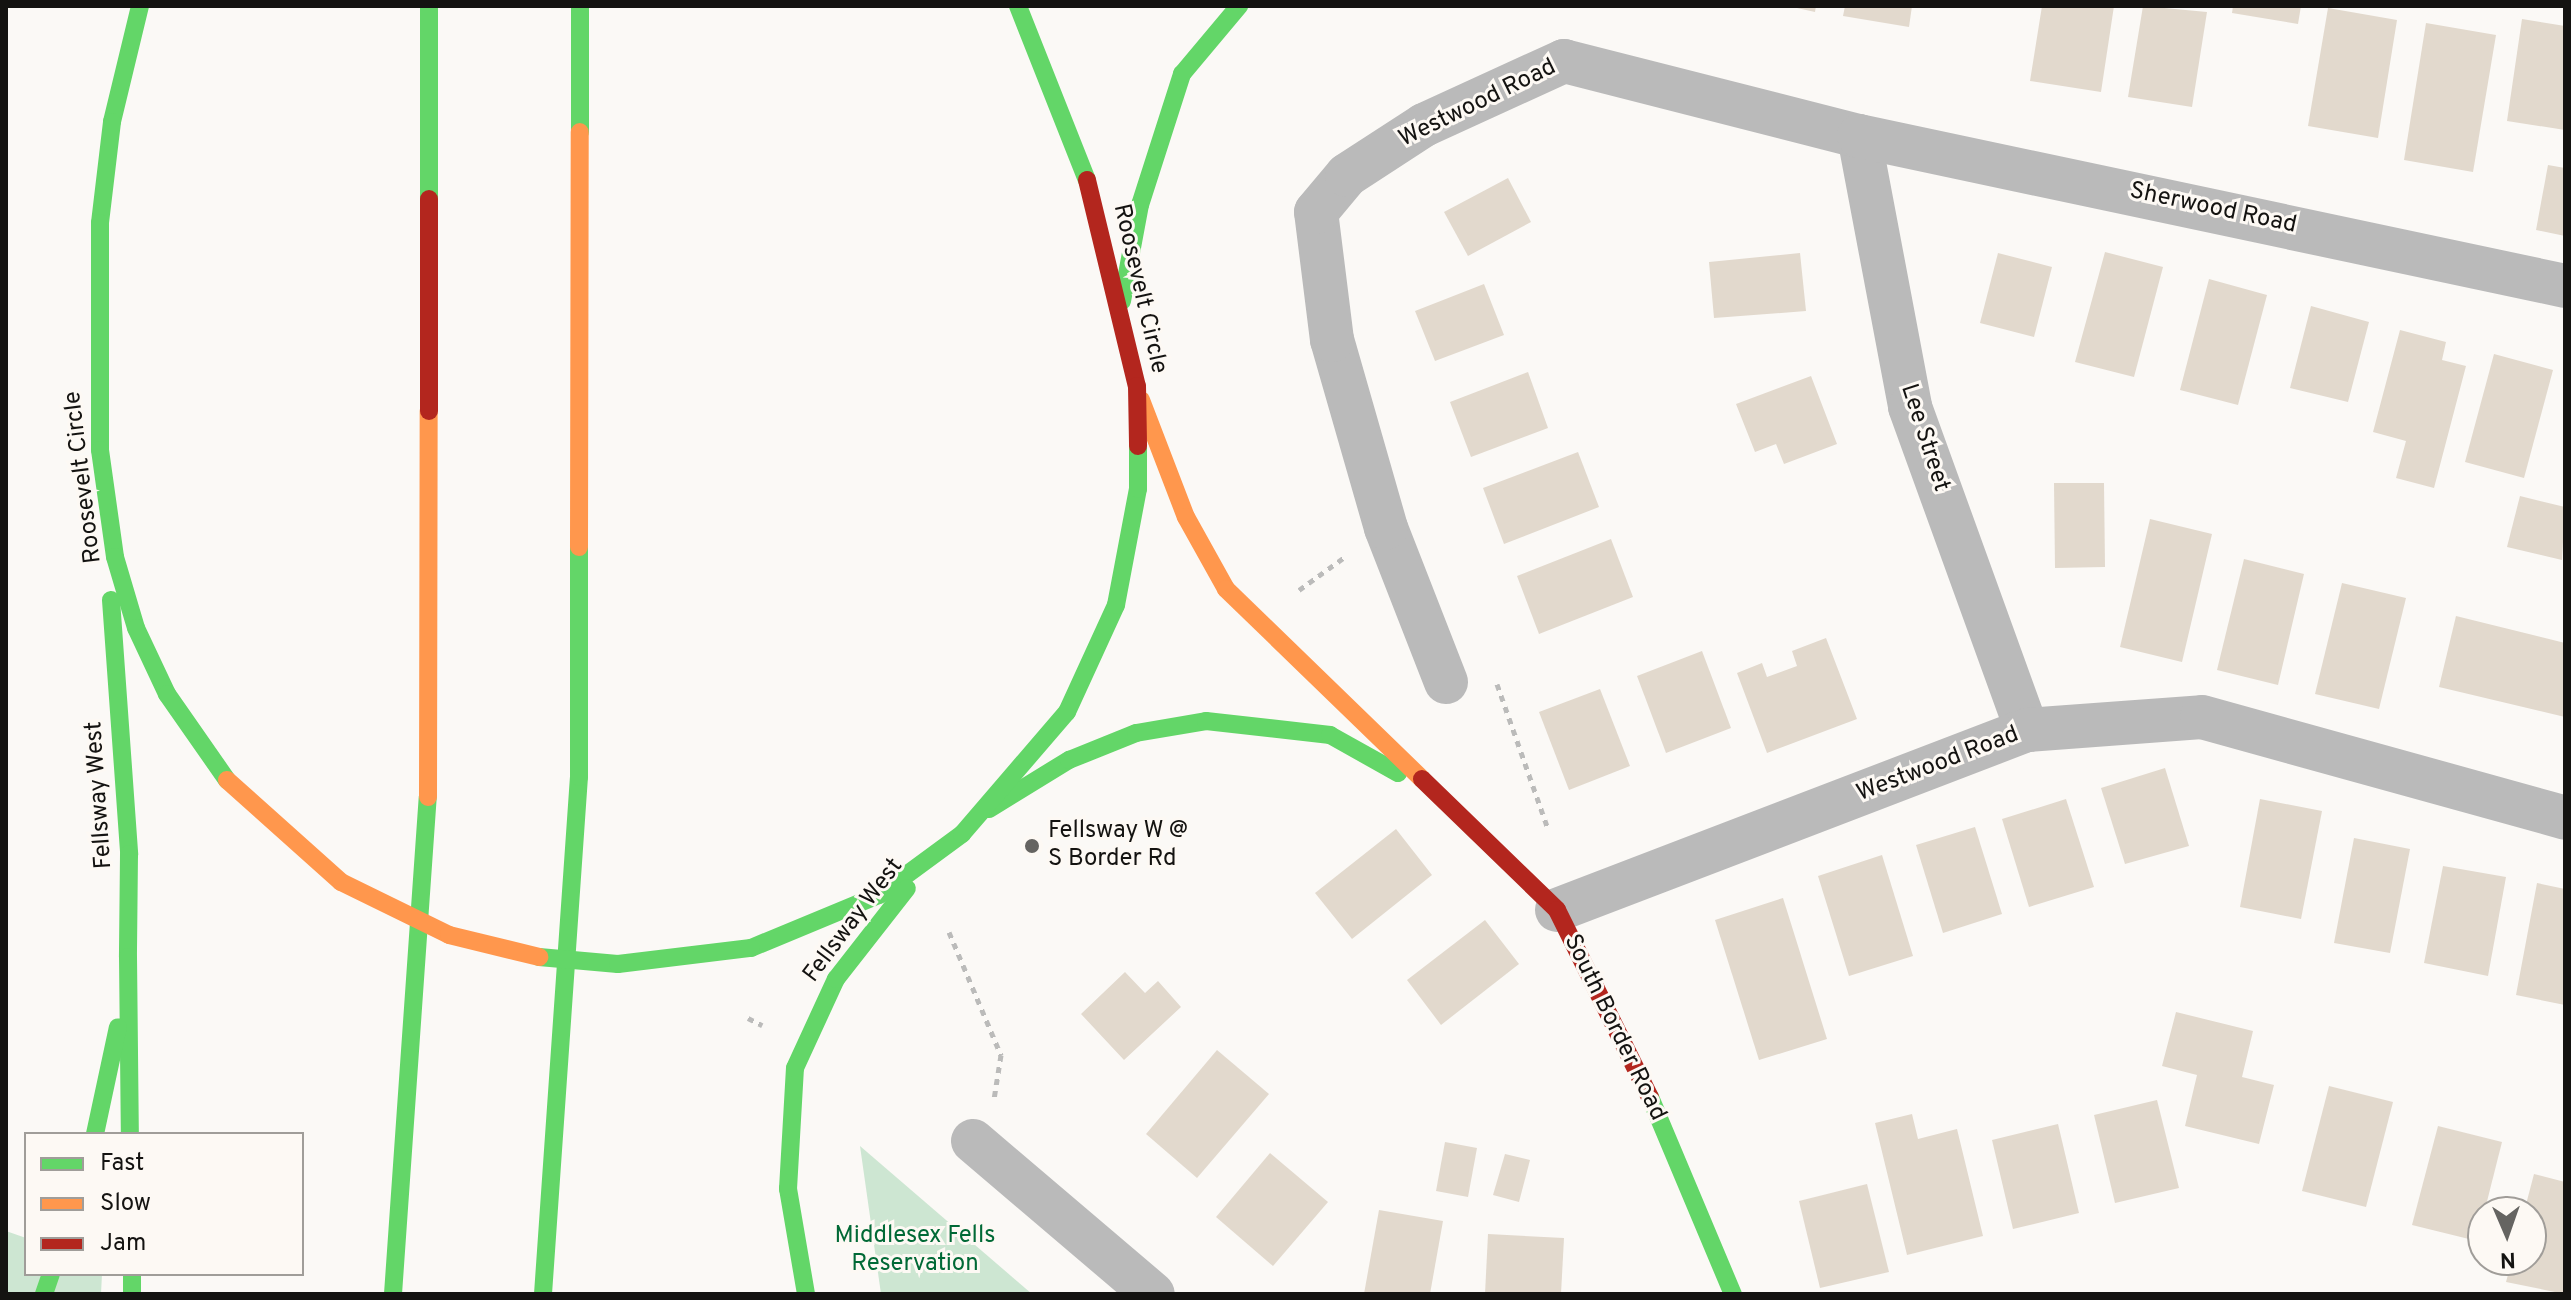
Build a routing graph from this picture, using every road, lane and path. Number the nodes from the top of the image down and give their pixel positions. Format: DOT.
graph roads {
  1 [pos="123,6"];
  2 [pos="140,6"];
  3 [pos="429,6"];
  4 [pos="580,6"];
  5 [pos="1018,6"];
  6 [pos="1239,6"];
  7 [pos="1859,136"];
  8 [pos="108,156"];
  9 [pos="2565,286"];
  10 [pos="1122,301"];
  11 [pos="1137,386"];
  12 [pos="100,450"];
  13 [pos="1386,528"];
  14 [pos="1288,598"];
  15 [pos="1446,682"];
  16 [pos="2027,730"];
  17 [pos="1442,797"];
  18 [pos="989,809"];
  19 [pos="2565,818"];
  20 [pos="1553,842"];
  21 [pos="932,859"];
  22 [pos="1557,910"];
  23 [pos="949,932"];
  24 [pos="128,957"];
  25 [pos="748,1018"];
  26 [pos="763,1026"];
  27 [pos="95,1132"];
  28 [pos="130,1132"];
  29 [pos="973,1141"];
  30 [pos="393,1294"];
  31 [pos="543,1294"];
  32 [pos="806,1294"];
  33 [pos="1153,1294"];
  34 [pos="1733,1294"];
  1 -- 8 [label="main road"];
  2 -- 8 [label="main road, Roosevelt Circle"];
  3 -- 30 [label="main road"];
  4 -- 31 [label="main road"];
  5 -- 10 [label="main road, Roosevelt Circle"];
  6 -- 10 [label="main road"];
  7 -- 9 [label="street, Sherwood Road"];
  7 -- 13 [label="street, Westwood Road"];
  7 -- 16 [label="street, Lee Street"];
  8 -- 12 [label="main road, Roosevelt Circle"];
  10 -- 11 [label="main road, Roosevelt Circle"];
  11 -- 17 [label="main road, South Border Road"];
  11 -- 18 [label="main road, Roosevelt Circle"];
  12 -- 21 [label="main road, Roosevelt Circle, bridge"];
  12 -- 24 [label="main road, Fellsway West"];
  13 -- 14 [label="path"];
  13 -- 15 [label="street, Westwood Road"];
  15 -- 20 [label="path"];
  16 -- 19 [label="street, Westwood Road"];
  16 -- 22 [label="street, Westwood Road"];
  17 -- 18 [label="main road, South Border Road"];
  17 -- 22 [label="main road, South Border Road"];
  18 -- 21 [label="main road, Roosevelt Circle"];
  21 -- 32 [label="main road, Fellsway West"];
  22 -- 34 [label="main road, South Border Road"];
  23 -- 29 [label="path"];
  24 -- 27 [label="main road, Fellsway West"];
  24 -- 28 [label="main road"];
  25 -- 26 [label="path"];
  29 -- 33 [label="street"];
}
